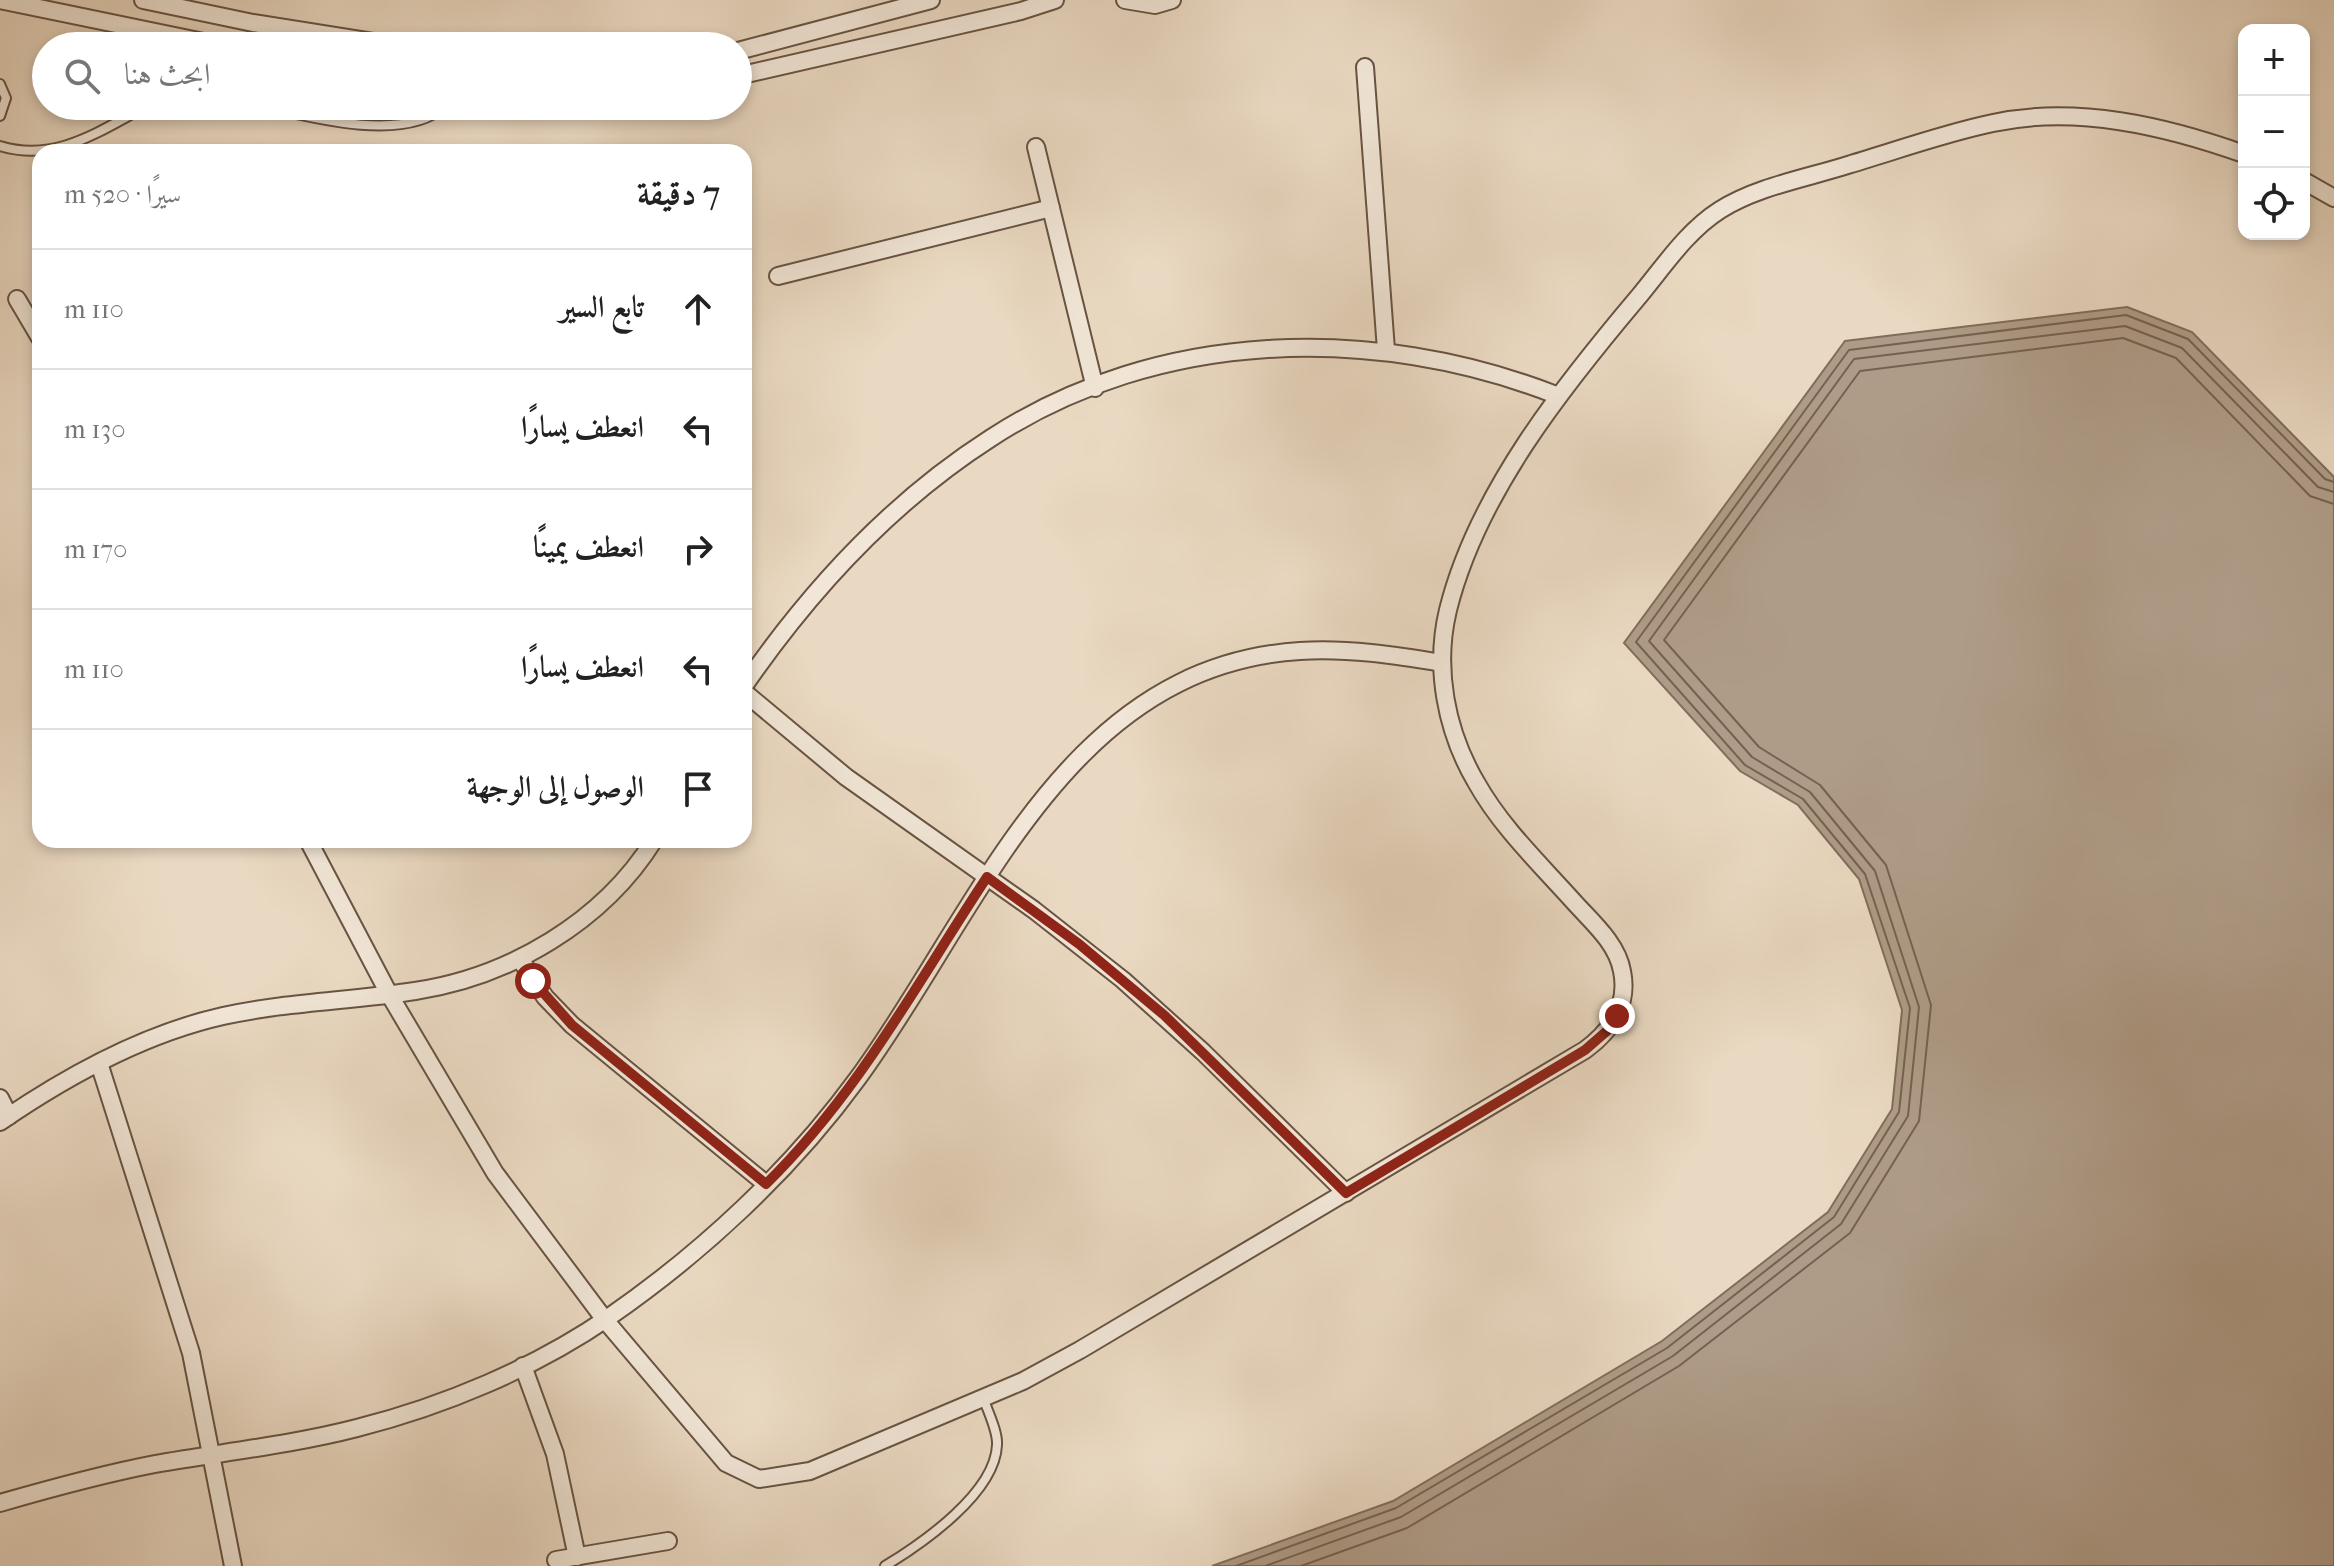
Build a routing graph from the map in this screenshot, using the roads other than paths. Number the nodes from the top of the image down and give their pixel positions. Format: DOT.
graph roads {
  1 [pos="0,0"];
  2 [pos="143,0"];
  3 [pos="931,0"];
  4 [pos="1055,0"];
  5 [pos="1125,0"];
  6 [pos="1172,0"];
  7 [pos="155,32"];
  8 [pos="310,32"];
  9 [pos="752,47"];
  10 [pos="1365,67"];
  11 [pos="752,73"];
  12 [pos="0,84"];
  13 [pos="0,116"];
  14 [pos="120,120"];
  15 [pos="340,120"];
  16 [pos="426,120"];
  17 [pos="73,144"];
  18 [pos="0,146"];
  19 [pos="1036,147"];
  20 [pos="32,150"];
  21 [pos="2238,152"];
  22 [pos="2310,184"];
  23 [pos="2334,198"];
  24 [pos="1051,208"];
  25 [pos="778,276"];
  26 [pos="17,299"];
  27 [pos="32,324"];
  28 [pos="1386,350"];
  29 [pos="1095,388"];
  30 [pos="1556,395"];
  31 [pos="1442,663"];
  32 [pos="752,679"];
  33 [pos="752,696"];
  34 [pos="312,848"];
  35 [pos="647,848"];
  36 [pos="987,877"];
  37 [pos="520,959"];
  38 [pos="389,994"];
  39 [pos="99,1063"];
  40 [pos="0,1098"];
  41 [pos="5,1119"];
  42 [pos="766,1184"];
  43 [pos="1346,1193"];
  44 [pos="605,1320"];
  45 [pos="523,1366"];
  46 [pos="982,1396"];
  47 [pos="211,1455"];
  48 [pos="0,1503"];
  49 [pos="668,1541"];
  50 [pos="577,1557"];
  51 [pos="556,1560"];
  52 [pos="233,1566"];
  53 [pos="885,1566"];
  1 -- 7 [label="street"];
  2 -- 8 [label="street"];
  3 -- 9 [label="street"];
  4 -- 11 [label="street"];
  5 -- 6 [label="street"];
  10 -- 28 [label="street"];
  12 -- 13 [label="lane"];
  14 -- 17 [label="lane"];
  15 -- 16 [label="lane"];
  18 -- 20 [label="lane"];
  19 -- 24 [label="street"];
  21 -- 30 [label="street"];
  22 -- 23 [label="street"];
  24 -- 25 [label="street"];
  24 -- 29 [label="street"];
  26 -- 27 [label="street"];
  28 -- 29 [label="street"];
  28 -- 30 [label="street"];
  29 -- 32 [label="street"];
  30 -- 31 [label="street"];
  31 -- 36 [label="street"];
  31 -- 43 [label="street"];
  33 -- 36 [label="street"];
  34 -- 38 [label="street"];
  35 -- 37 [label="street"];
  36 -- 42 [label="street"];
  36 -- 43 [label="street"];
  37 -- 38 [label="street"];
  37 -- 42 [label="street"];
  38 -- 39 [label="street"];
  38 -- 44 [label="street"];
  39 -- 41 [label="street"];
  39 -- 47 [label="street"];
  40 -- 41 [label="street"];
  42 -- 44 [label="street"];
  43 -- 46 [label="street"];
  44 -- 45 [label="street"];
  44 -- 46 [label="street"];
  45 -- 47 [label="street"];
  45 -- 50 [label="street"];
  46 -- 53 [label="lane"];
  47 -- 48 [label="street"];
  47 -- 52 [label="street"];
  49 -- 50 [label="street"];
  50 -- 51 [label="street"];
}
